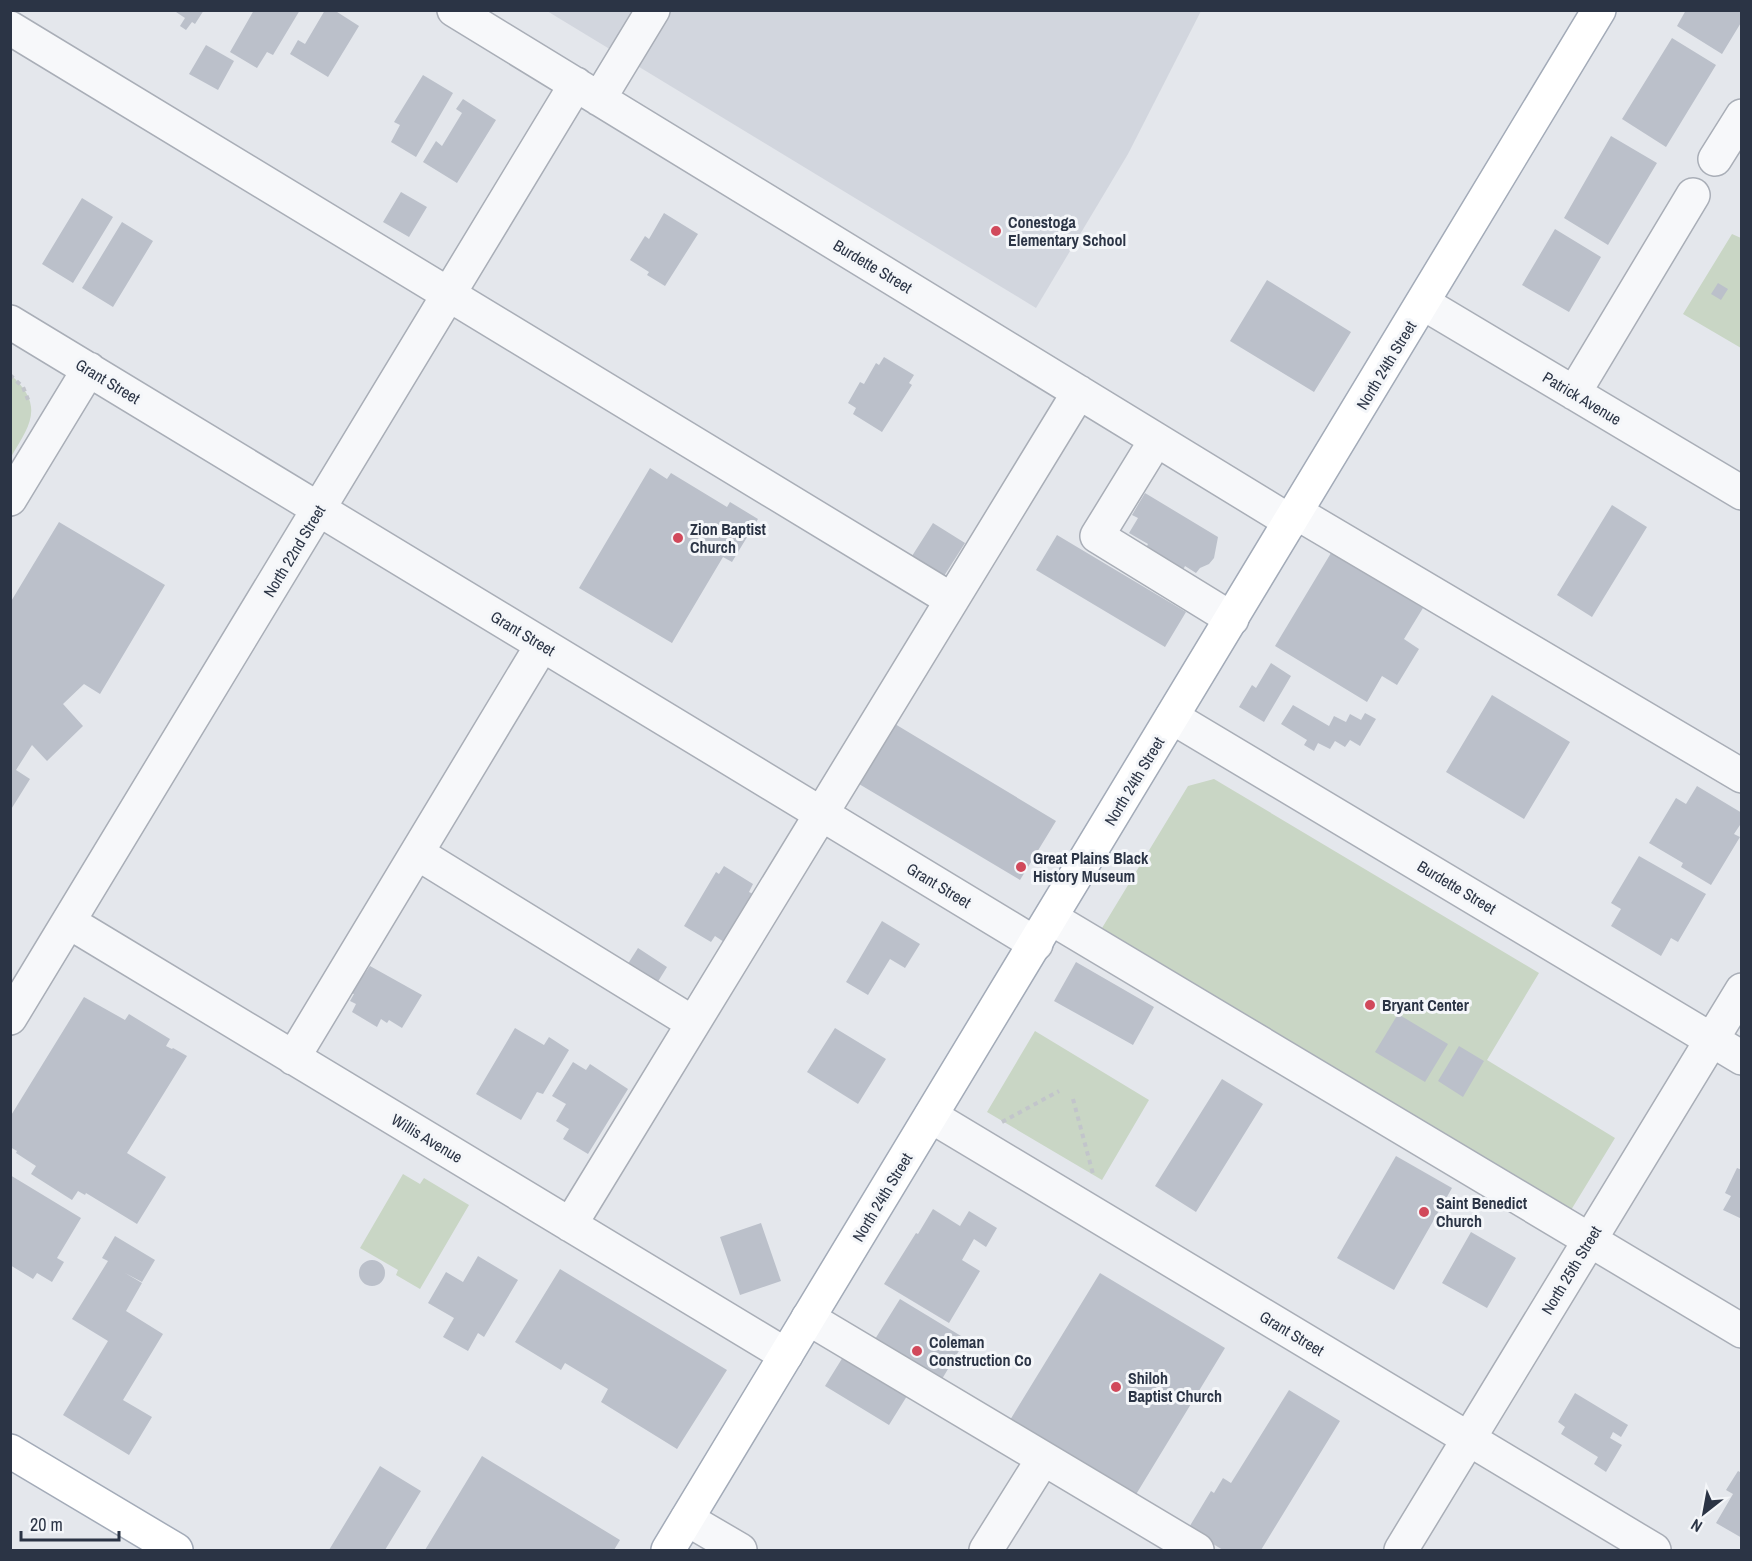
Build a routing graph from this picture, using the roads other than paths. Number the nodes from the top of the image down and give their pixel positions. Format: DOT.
graph roads {
  1 [pos="454,10"];
  2 [pos="653,10"];
  3 [pos="1599,10"];
  4 [pos="10,28"];
  5 [pos="588,92"];
  6 [pos="1742,116"];
  7 [pos="1715,159"];
  8 [pos="1693,195"];
  9 [pos="449,293"];
  10 [pos="1423,303"];
  11 [pos="10,322"];
  12 [pos="89,369"];
  13 [pos="1079,392"];
  14 [pos="1574,393"];
  15 [pos="1156,440"];
  16 [pos="1742,493"];
  17 [pos="10,499"];
  18 [pos="319,510"];
  19 [pos="1294,517"];
  20 [pos="952,600"];
  21 [pos="1232,619"];
  22 [pos="543,645"];
  23 [pos="1172,717"];
  24 [pos="1742,776"];
  25 [pos="821,814"];
  26 [pos="417,853"];
  27 [pos="69,921"];
  28 [pos="1044,931"];
  29 [pos="1742,990"];
  30 [pos="10,1018"];
  31 [pos="693,1023"];
  32 [pos="1712,1040"];
  33 [pos="293,1058"];
  34 [pos="1742,1058"];
  35 [pos="931,1116"];
  36 [pos="570,1225"];
  37 [pos="1589,1241"];
  38 [pos="808,1318"];
  39 [pos="1742,1331"];
  40 [pos="786,1355"];
  41 [pos="1468,1439"];
  42 [pos="10,1451"];
  43 [pos="1043,1459"];
  44 [pos="687,1519"];
  45 [pos="176,1551"];
  46 [pos="668,1551"];
  47 [pos="740,1551"];
  48 [pos="986,1551"];
  49 [pos="1197,1551"];
  50 [pos="1401,1551"];
  51 [pos="1654,1551"];
  1 -- 5 [label="street, Burdette Street"];
  2 -- 5 [label="street, North 22nd Street"];
  3 -- 10 [label="main road, North 24th Street"];
  4 -- 9 [label="street"];
  5 -- 9 [label="street, North 22nd Street"];
  5 -- 13 [label="street, Burdette Street"];
  6 -- 7 [label="street"];
  8 -- 14 [label="street"];
  9 -- 18 [label="street, North 22nd Street"];
  9 -- 20 [label="street"];
  10 -- 14 [label="street, Patrick Avenue"];
  10 -- 19 [label="main road, North 24th Street"];
  11 -- 12 [label="street, Grant Street"];
  12 -- 17 [label="street"];
  12 -- 18 [label="street, Grant Street"];
  13 -- 15 [label="street, Burdette Street"];
  13 -- 20 [label="street"];
  14 -- 16 [label="street, Patrick Avenue"];
  15 -- 19 [label="street, Burdette Street"];
  15 -- 21 [label="street"];
  18 -- 22 [label="street, Grant Street"];
  18 -- 27 [label="street, North 22nd Street"];
  19 -- 21 [label="main road, North 24th Street"];
  19 -- 24 [label="street, Burdette Street"];
  20 -- 25 [label="street"];
  21 -- 23 [label="main road, North 24th Street"];
  22 -- 25 [label="street, Grant Street"];
  22 -- 26 [label="street"];
  23 -- 28 [label="main road, North 24th Street"];
  23 -- 32 [label="street, Burdette Street"];
  25 -- 28 [label="street, Grant Street"];
  25 -- 31 [label="street"];
  26 -- 31 [label="street"];
  26 -- 33 [label="street"];
  27 -- 30 [label="street, North 22nd Street"];
  27 -- 33 [label="street, Willis Avenue"];
  28 -- 35 [label="main road, North 24th Street"];
  28 -- 37 [label="street, Grant Street"];
  29 -- 32 [label="street, North 25th Street"];
  31 -- 36 [label="street"];
  32 -- 34 [label="street, Burdette Street"];
  32 -- 37 [label="street, North 25th Street"];
  33 -- 36 [label="street, Willis Avenue"];
  35 -- 38 [label="main road, North 24th Street"];
  35 -- 41 [label="street, Grant Street"];
  36 -- 40 [label="street, Willis Avenue"];
  37 -- 39 [label="street, Grant Street"];
  37 -- 41 [label="street, North 25th Street"];
  38 -- 40 [label="main road, North 24th Street"];
  38 -- 43 [label="street"];
  40 -- 44 [label="main road, North 24th Street"];
  41 -- 50 [label="street, North 25th Street"];
  41 -- 51 [label="street, Grant Street"];
  42 -- 45 [label="main road"];
  43 -- 48 [label="street"];
  43 -- 49 [label="street"];
  44 -- 46 [label="main road, North 24th Street"];
  44 -- 47 [label="street"];
}
